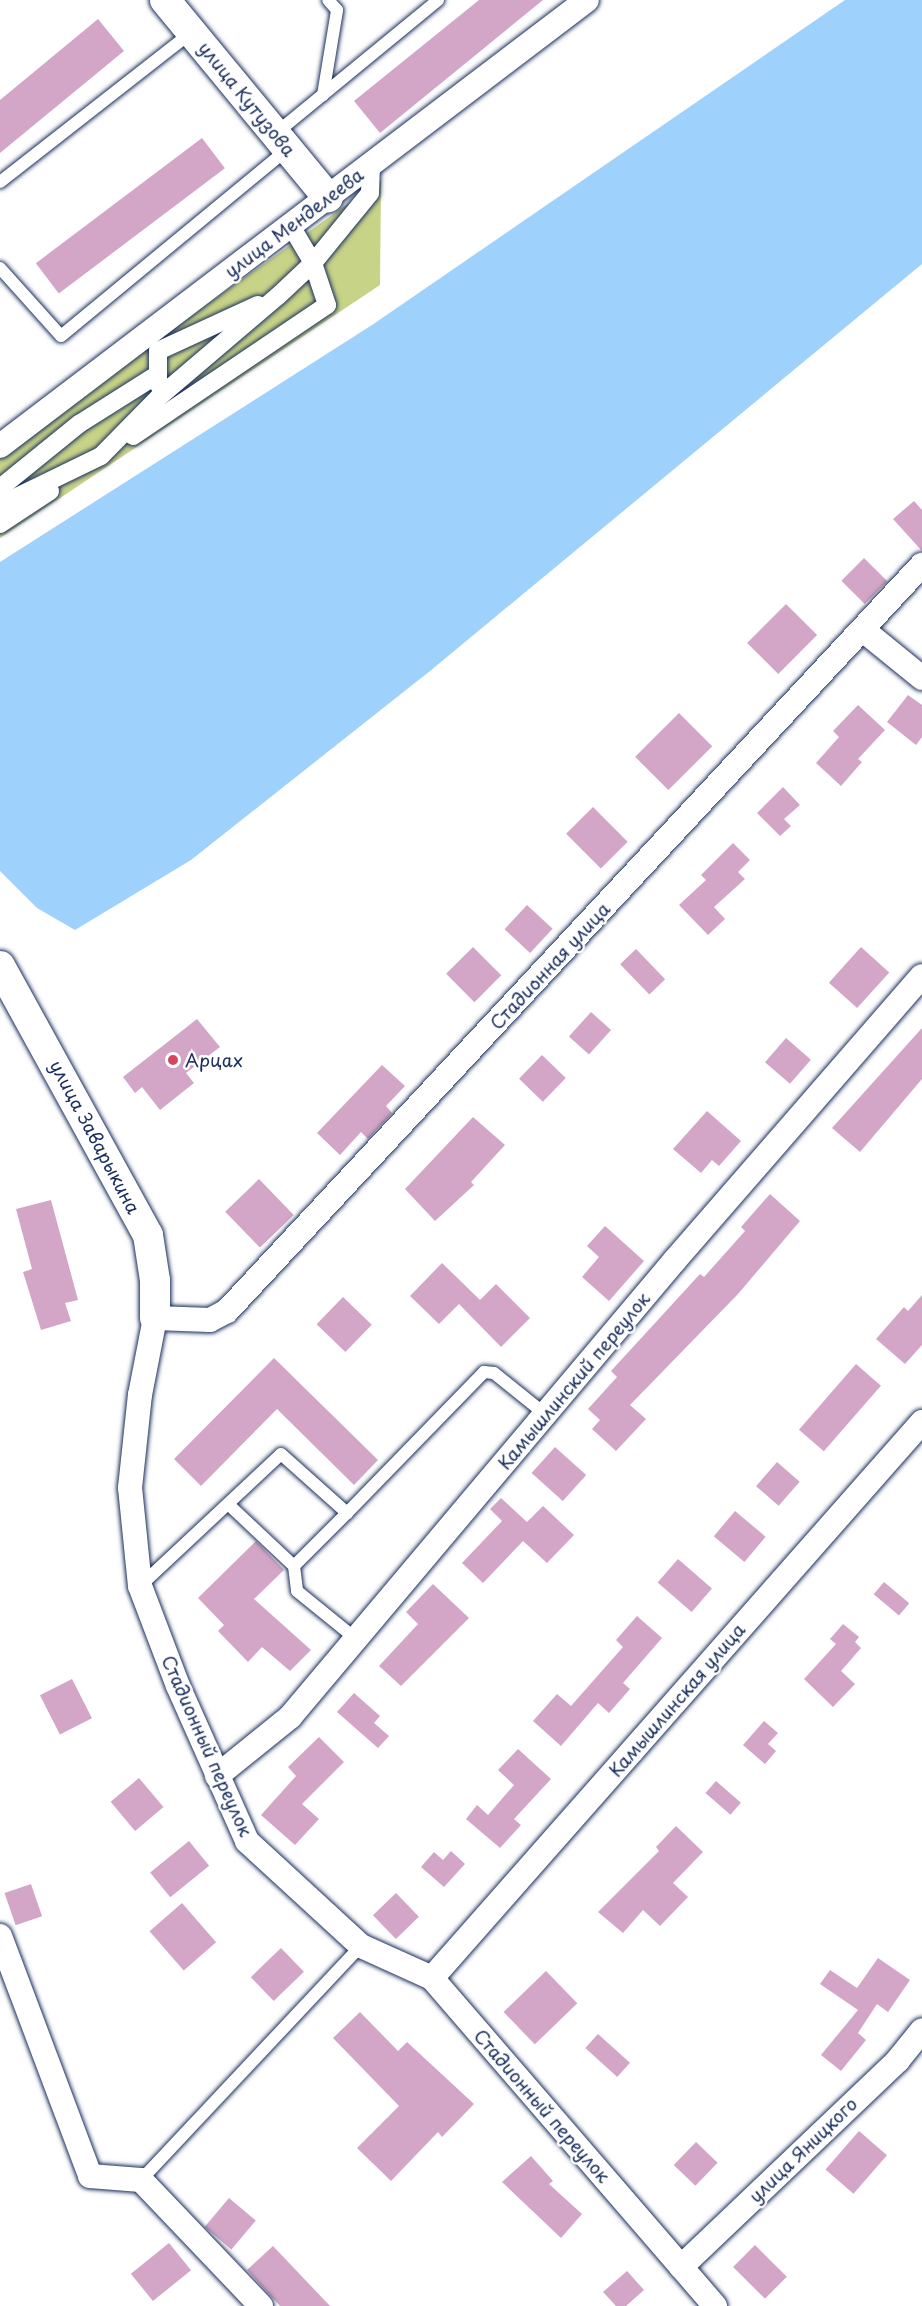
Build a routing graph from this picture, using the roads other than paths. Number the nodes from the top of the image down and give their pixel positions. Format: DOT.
graph roads {
  1 [pos="165,0"];
  2 [pos="328,0"];
  3 [pos="438,0"];
  4 [pos="587,0"];
  5 [pos="192,32"];
  6 [pos="323,94"];
  7 [pos="281,142"];
  8 [pos="371,166"];
  9 [pos="0,182"];
  10 [pos="328,198"];
  11 [pos="291,226"];
  12 [pos="313,263"];
  13 [pos="0,268"];
  14 [pos="278,296"];
  15 [pos="158,374"];
  16 [pos="158,398"];
  17 [pos="0,446"];
  18 [pos="101,456"];
  19 [pos="3,498"];
  20 [pos="0,524"];
  21 [pos="922,565"];
  22 [pos="862,630"];
  23 [pos="922,678"];
  24 [pos="0,966"];
  25 [pos="922,976"];
  26 [pos="155,1318"];
  27 [pos="545,1414"];
  28 [pos="922,1422"];
  29 [pos="228,1504"];
  30 [pos="347,1513"];
  31 [pos="294,1566"];
  32 [pos="140,1586"];
  33 [pos="356,1639"];
  34 [pos="217,1776"];
  35 [pos="0,1936"];
  36 [pos="361,1946"];
  37 [pos="432,1978"];
  38 [pos="922,2030"];
  39 [pos="141,2180"];
  40 [pos="681,2266"];
  41 [pos="261,2306"];
  42 [pos="715,2306"];
  1 -- 5 [label="street, улица Кутузова"];
  2 -- 6 [label="lane"];
  3 -- 6 [label="lane"];
  4 -- 8 [label="street, улица Менделеева"];
  5 -- 7 [label="street, улица Кутузова"];
  5 -- 9 [label="lane"];
  6 -- 7 [label="lane"];
  7 -- 10 [label="street, улица Кутузова"];
  7 -- 13 [label="lane"];
  8 -- 10 [label="street, улица Менделеева"];
  8 -- 12 [label="street"];
  10 -- 11 [label="street, улица Менделеева"];
  11 -- 12 [label="street"];
  11 -- 17 [label="street, улица Менделеева"];
  12 -- 14 [label="street"];
  12 -- 18 [label="street"];
  14 -- 15 [label="street"];
  14 -- 16 [label="street"];
  15 -- 16 [label="street"];
  15 -- 19 [label="street"];
  16 -- 18 [label="street"];
  18 -- 19 [label="street"];
  18 -- 20 [label="street"];
  21 -- 22 [label="street, Стадионная улица"];
  22 -- 23 [label="street"];
  22 -- 26 [label="street, Стадионная улица"];
  24 -- 26 [label="street, улица Заварыкина"];
  25 -- 27 [label="street, Камышлинский переулок"];
  26 -- 32 [label="street, Стадионный переулок"];
  27 -- 30 [label="lane"];
  27 -- 33 [label="street, Камышлинский переулок"];
  28 -- 37 [label="street, Камышлинская улица"];
  29 -- 30 [label="lane"];
  29 -- 31 [label="lane"];
  29 -- 32 [label="lane"];
  30 -- 31 [label="lane"];
  31 -- 33 [label="lane"];
  32 -- 34 [label="street, Стадионный переулок"];
  33 -- 34 [label="street, Камышлинский переулок"];
  34 -- 36 [label="street, Стадионный переулок"];
  35 -- 39 [label="street"];
  36 -- 37 [label="street, Стадионный переулок"];
  36 -- 39 [label="lane"];
  37 -- 40 [label="street, Стадионный переулок"];
  38 -- 40 [label="street, улица Яницкого"];
  39 -- 41 [label="street"];
  40 -- 42 [label="street, Стадионный переулок"];
}
